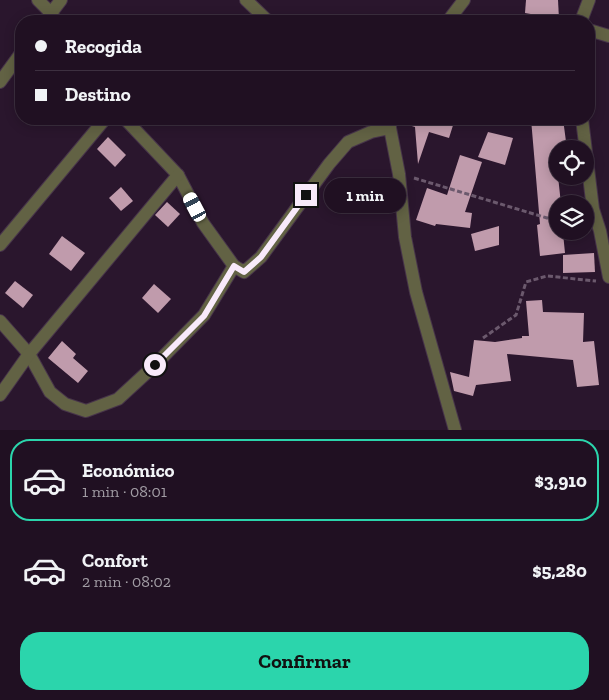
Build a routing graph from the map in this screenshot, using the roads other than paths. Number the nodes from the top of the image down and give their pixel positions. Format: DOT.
graph roads {
  1 [pos="38,0"];
  2 [pos="61,0"];
  3 [pos="246,0"];
  4 [pos="464,0"];
  5 [pos="589,0"];
  6 [pos="49,15"];
  7 [pos="53,15"];
  8 [pos="262,15"];
  9 [pos="453,15"];
  10 [pos="583,15"];
  11 [pos="595,32"];
  12 [pos="609,36"];
  13 [pos="15,61"];
  14 [pos="0,82"];
  15 [pos="100,125"];
  16 [pos="131,125"];
  17 [pos="388,125"];
  18 [pos="390,125"];
  19 [pos="583,125"];
  20 [pos="178,175"];
  21 [pos="604,232"];
  22 [pos="0,245"];
  23 [pos="234,266"];
  24 [pos="605,280"];
  25 [pos="0,321"];
  26 [pos="29,354"];
  27 [pos="0,395"];
  28 [pos="456,430"];
  1 -- 6 [label="street"];
  2 -- 7 [label="street"];
  3 -- 8 [label="street"];
  4 -- 9 [label="street"];
  5 -- 10 [label="street"];
  11 -- 12 [label="street"];
  13 -- 14 [label="street"];
  15 -- 22 [label="street"];
  16 -- 20 [label="street"];
  17 -- 23 [label="street"];
  18 -- 28 [label="street"];
  19 -- 21 [label="street"];
  20 -- 23 [label="street"];
  20 -- 26 [label="street"];
  21 -- 24 [label="street"];
  23 -- 26 [label="street"];
  25 -- 26 [label="street"];
  26 -- 27 [label="street"];
}
